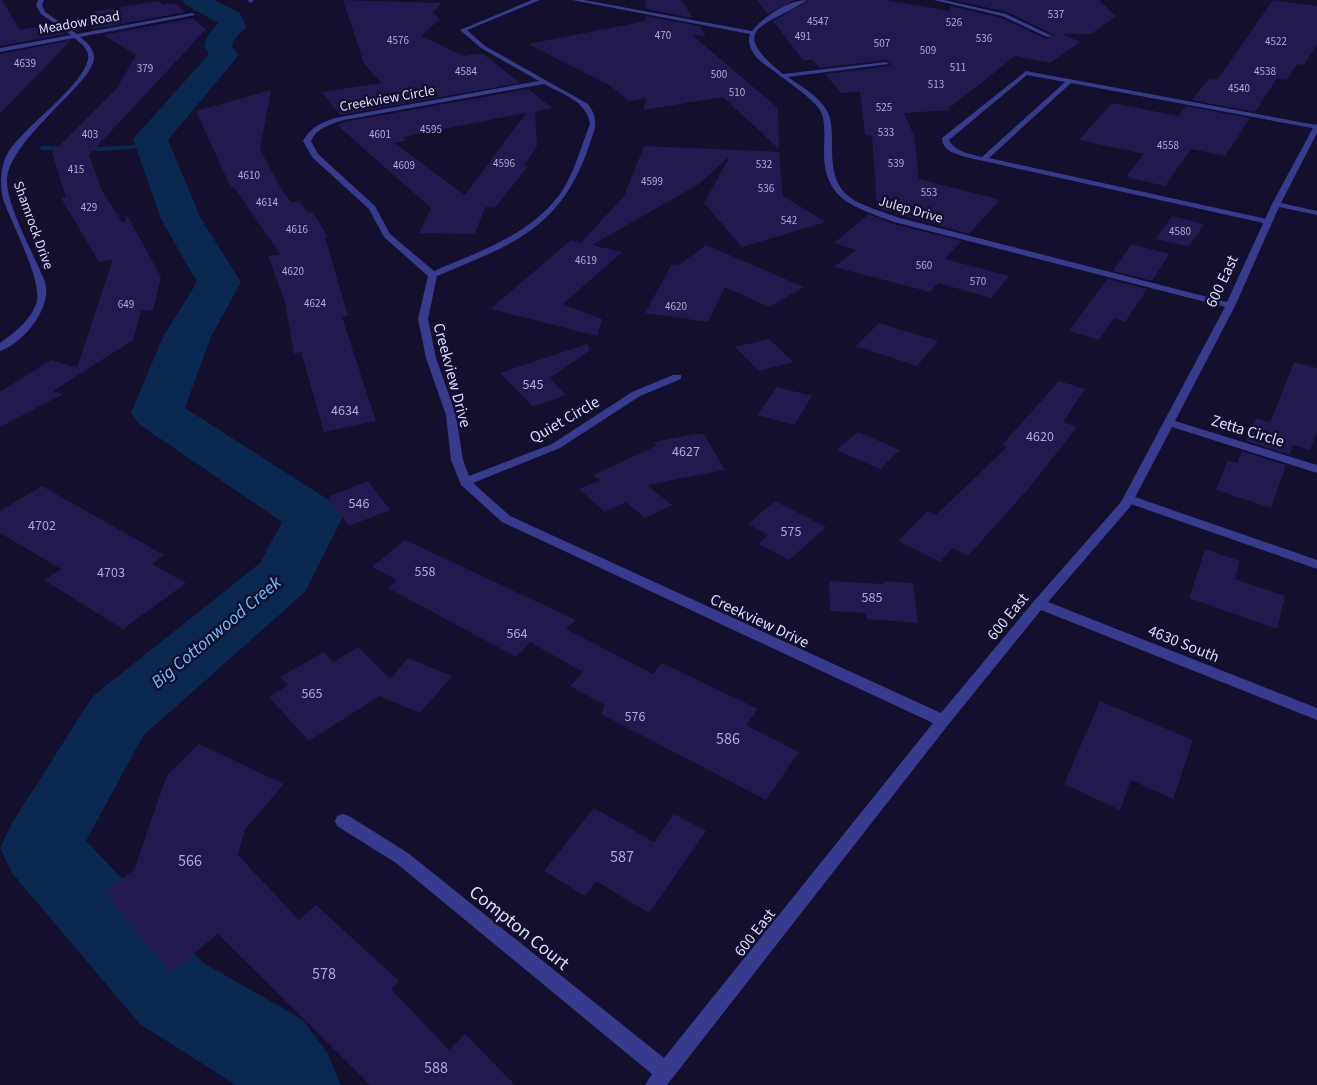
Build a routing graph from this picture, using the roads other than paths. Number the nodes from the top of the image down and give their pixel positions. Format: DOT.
graph roads {
  1 [pos="40,0"];
  2 [pos="537,0"];
  3 [pos="576,0"];
  4 [pos="804,0"];
  5 [pos="937,0"];
  6 [pos="192,15"];
  7 [pos="752,33"];
  8 [pos="75,35"];
  9 [pos="1049,36"];
  10 [pos="0,50"];
  11 [pos="886,64"];
  12 [pos="784,76"];
  13 [pos="1070,81"];
  14 [pos="544,82"];
  15 [pos="1317,126"];
  16 [pos="984,159"];
  17 [pos="1276,204"];
  18 [pos="1317,213"];
  19 [pos="1268,222"];
  20 [pos="433,275"];
  21 [pos="1230,306"];
  22 [pos="0,348"];
  23 [pos="677,377"];
  24 [pos="1168,423"];
  25 [pos="1317,469"];
  26 [pos="465,482"];
  27 [pos="1129,499"];
  28 [pos="1317,565"];
  29 [pos="1039,604"];
  30 [pos="1317,714"];
  31 [pos="943,721"];
  32 [pos="343,821"];
  33 [pos="660,1079"];
  1 -- 8 [label="street, Shamrock Drive"];
  2 -- 14 [label="street"];
  3 -- 7 [label="street"];
  4 -- 7 [label="street"];
  5 -- 9 [label="street"];
  6 -- 8 [label="street, Meadow Road"];
  7 -- 12 [label="street, Julep Drive"];
  8 -- 10 [label="street, Meadow Road"];
  8 -- 22 [label="street, Shamrock Drive"];
  11 -- 12 [label="street"];
  12 -- 21 [label="street, Julep Drive"];
  13 -- 15 [label="street"];
  13 -- 16 [label="street"];
  13 -- 16 [label="street"];
  14 -- 20 [label="street"];
  14 -- 20 [label="street, Creekview Circle"];
  15 -- 17 [label="street, 600 East"];
  16 -- 19 [label="street"];
  17 -- 18 [label="street"];
  17 -- 19 [label="street, 600 East"];
  19 -- 21 [label="street, 600 East"];
  20 -- 26 [label="street, Creekview Drive"];
  21 -- 24 [label="street, 600 East"];
  23 -- 26 [label="street, Quiet Circle"];
  24 -- 25 [label="street, Zetta Circle"];
  24 -- 27 [label="street, 600 East"];
  26 -- 31 [label="street, Creekview Drive"];
  27 -- 28 [label="street"];
  27 -- 29 [label="street, 600 East"];
  29 -- 30 [label="street, 4630 South"];
  29 -- 31 [label="street, 600 East"];
  31 -- 33 [label="street, 600 East"];
  32 -- 33 [label="street, Compton Court"];
}
